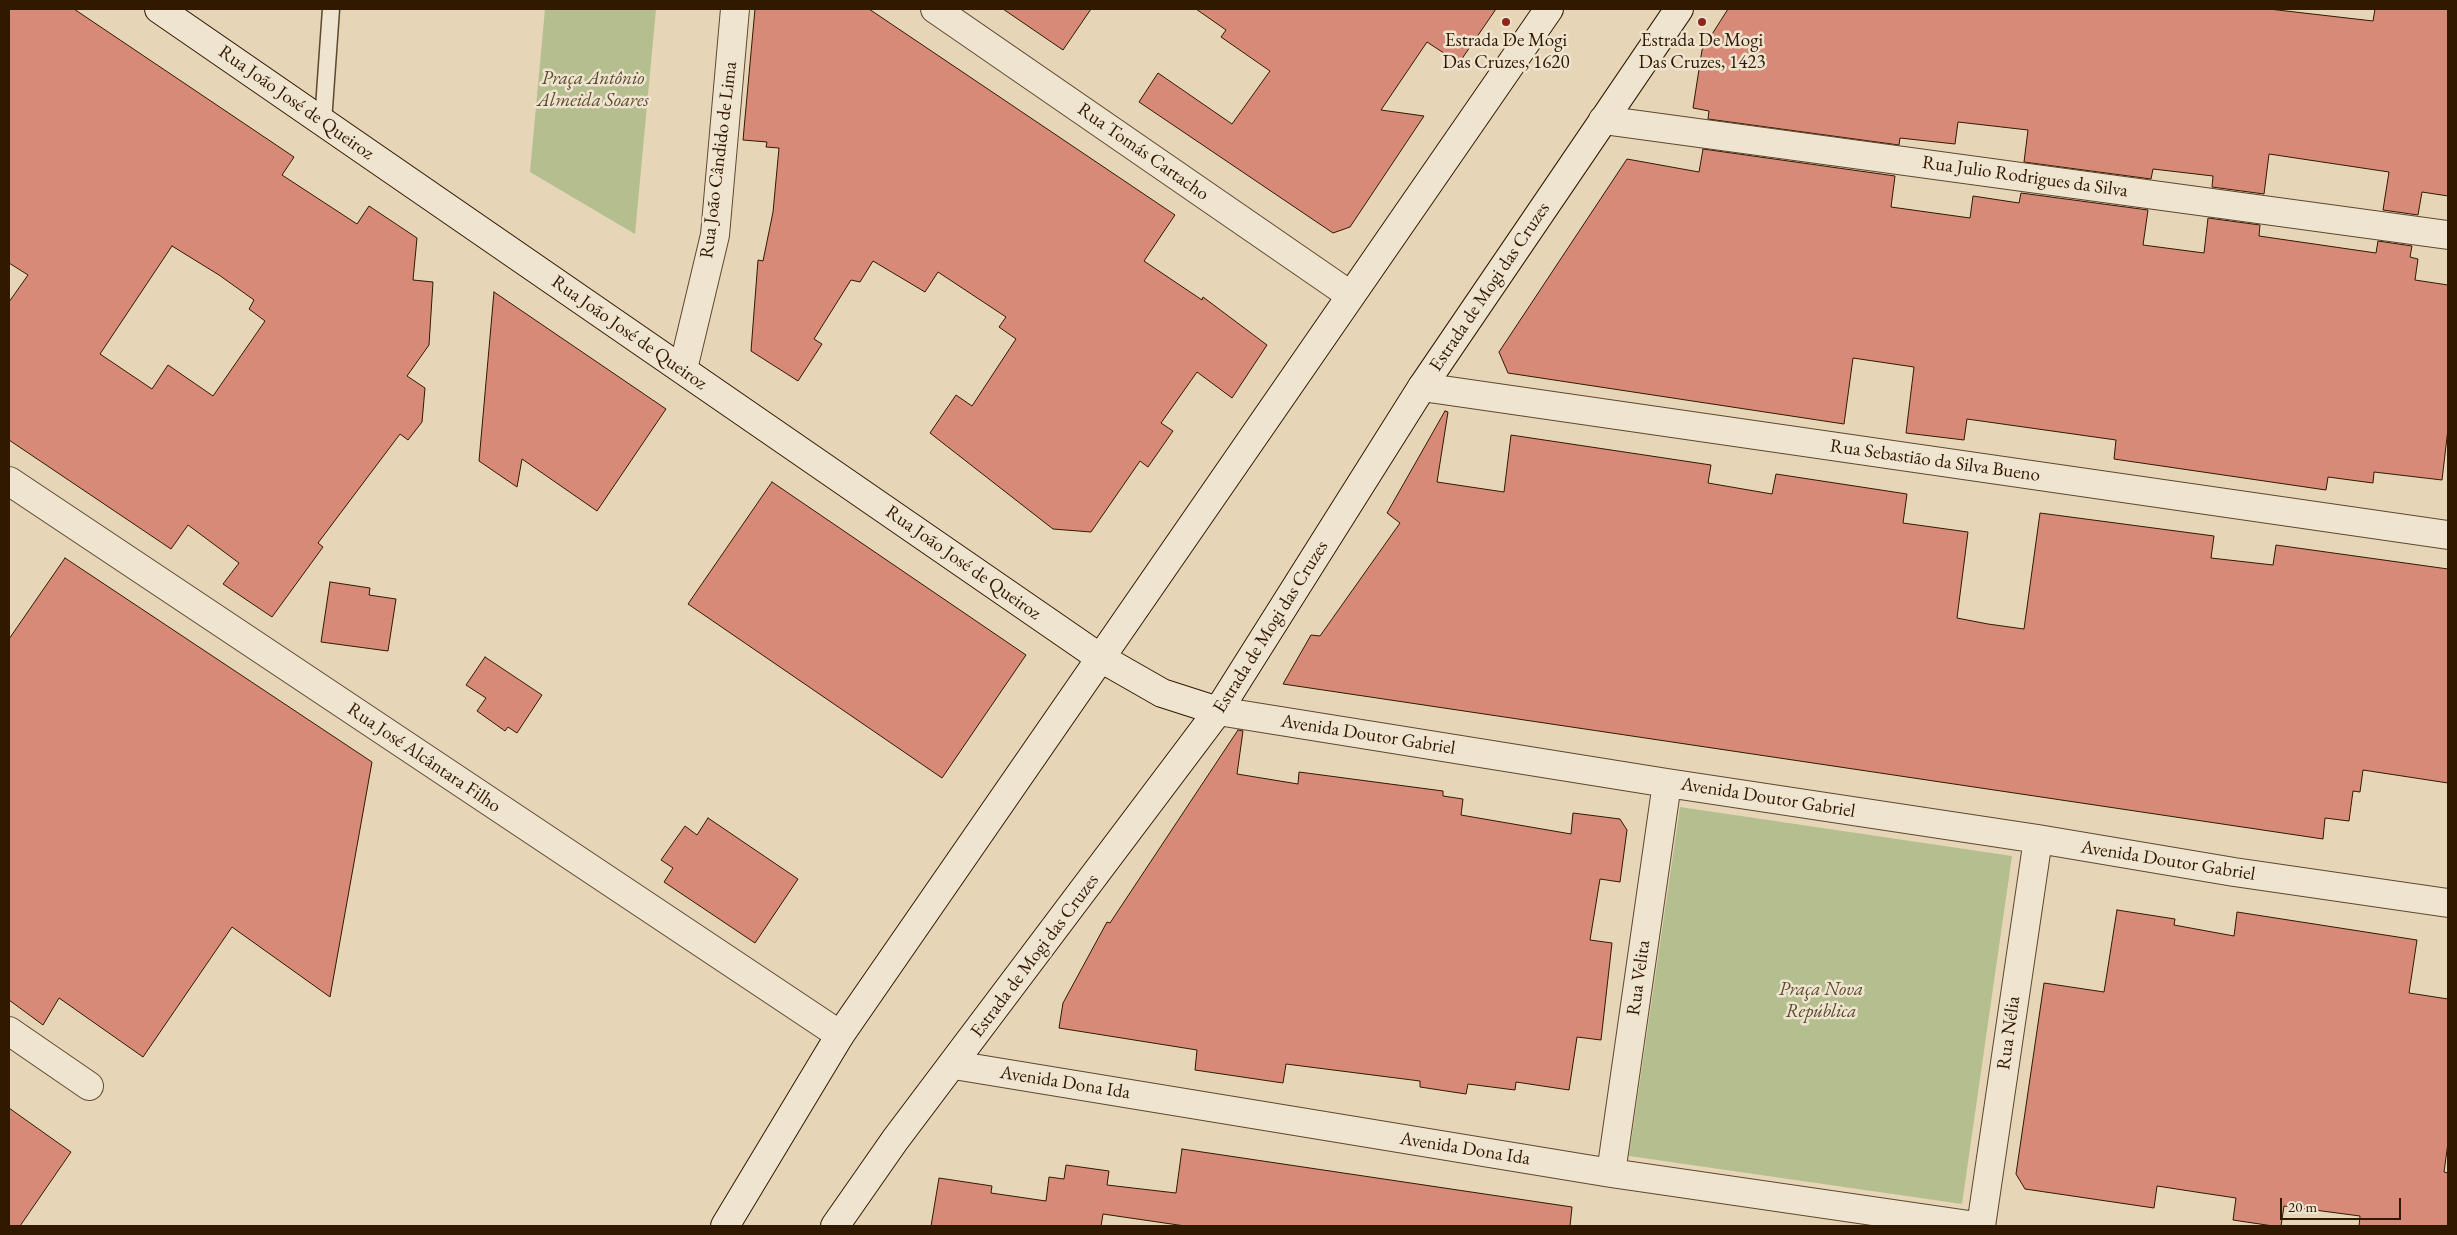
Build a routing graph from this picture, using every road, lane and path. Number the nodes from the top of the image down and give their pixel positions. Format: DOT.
graph roads {
  1 [pos="159,9"];
  2 [pos="331,9"];
  3 [pos="736,9"];
  4 [pos="935,9"];
  5 [pos="1549,9"];
  6 [pos="1679,9"];
  7 [pos="1603,120"];
  8 [pos="323,122"];
  9 [pos="2448,235"];
  10 [pos="1350,295"];
  11 [pos="682,369"];
  12 [pos="1422,387"];
  13 [pos="16,495"];
  14 [pos="2448,535"];
  15 [pos="1100,657"];
  16 [pos="1218,711"];
  17 [pos="1667,783"];
  18 [pos="2038,839"];
  19 [pos="2448,902"];
  20 [pos="9,1031"];
  21 [pos="840,1035"];
  22 [pos="954,1065"];
  23 [pos="89,1086"];
  24 [pos="1611,1173"];
  25 [pos="725,1226"];
  26 [pos="836,1226"];
  27 [pos="1976,1226"];
  28 [pos="1981,1226"];
  1 -- 8 [label="street, Rua João José de Queiroz"];
  2 -- 8 [label="lane"];
  3 -- 11 [label="street, Rua João Cândido de Lima"];
  4 -- 10 [label="street, Rua Tomás Cartacho"];
  5 -- 10 [label="street"];
  6 -- 7 [label="street, Estrada de Mogi das Cruzes"];
  7 -- 9 [label="street, Rua Julio Rodrigues da Silva"];
  7 -- 12 [label="street, Estrada de Mogi das Cruzes"];
  8 -- 11 [label="street, Rua João José de Queiroz"];
  10 -- 15 [label="street"];
  11 -- 15 [label="street, Rua João José de Queiroz"];
  12 -- 14 [label="street, Rua Sebastião da Silva Bueno"];
  12 -- 16 [label="street, Estrada de Mogi das Cruzes"];
  13 -- 21 [label="street, Rua José Alcântara Filho"];
  15 -- 16 [label="street, Avenida Doutor Gabriel"];
  15 -- 21 [label="street"];
  16 -- 17 [label="street, Avenida Doutor Gabriel"];
  16 -- 22 [label="street, Estrada de Mogi das Cruzes"];
  17 -- 18 [label="street, Avenida Doutor Gabriel"];
  17 -- 24 [label="street, Rua Velita"];
  18 -- 19 [label="street, Avenida Doutor Gabriel"];
  18 -- 28 [label="street, Rua Nélia"];
  20 -- 23 [label="street"];
  21 -- 25 [label="street"];
  22 -- 24 [label="street, Avenida Dona Ida"];
  22 -- 26 [label="street, Estrada de Mogi das Cruzes"];
  24 -- 27 [label="street, Avenida Dona Ida"];
}
